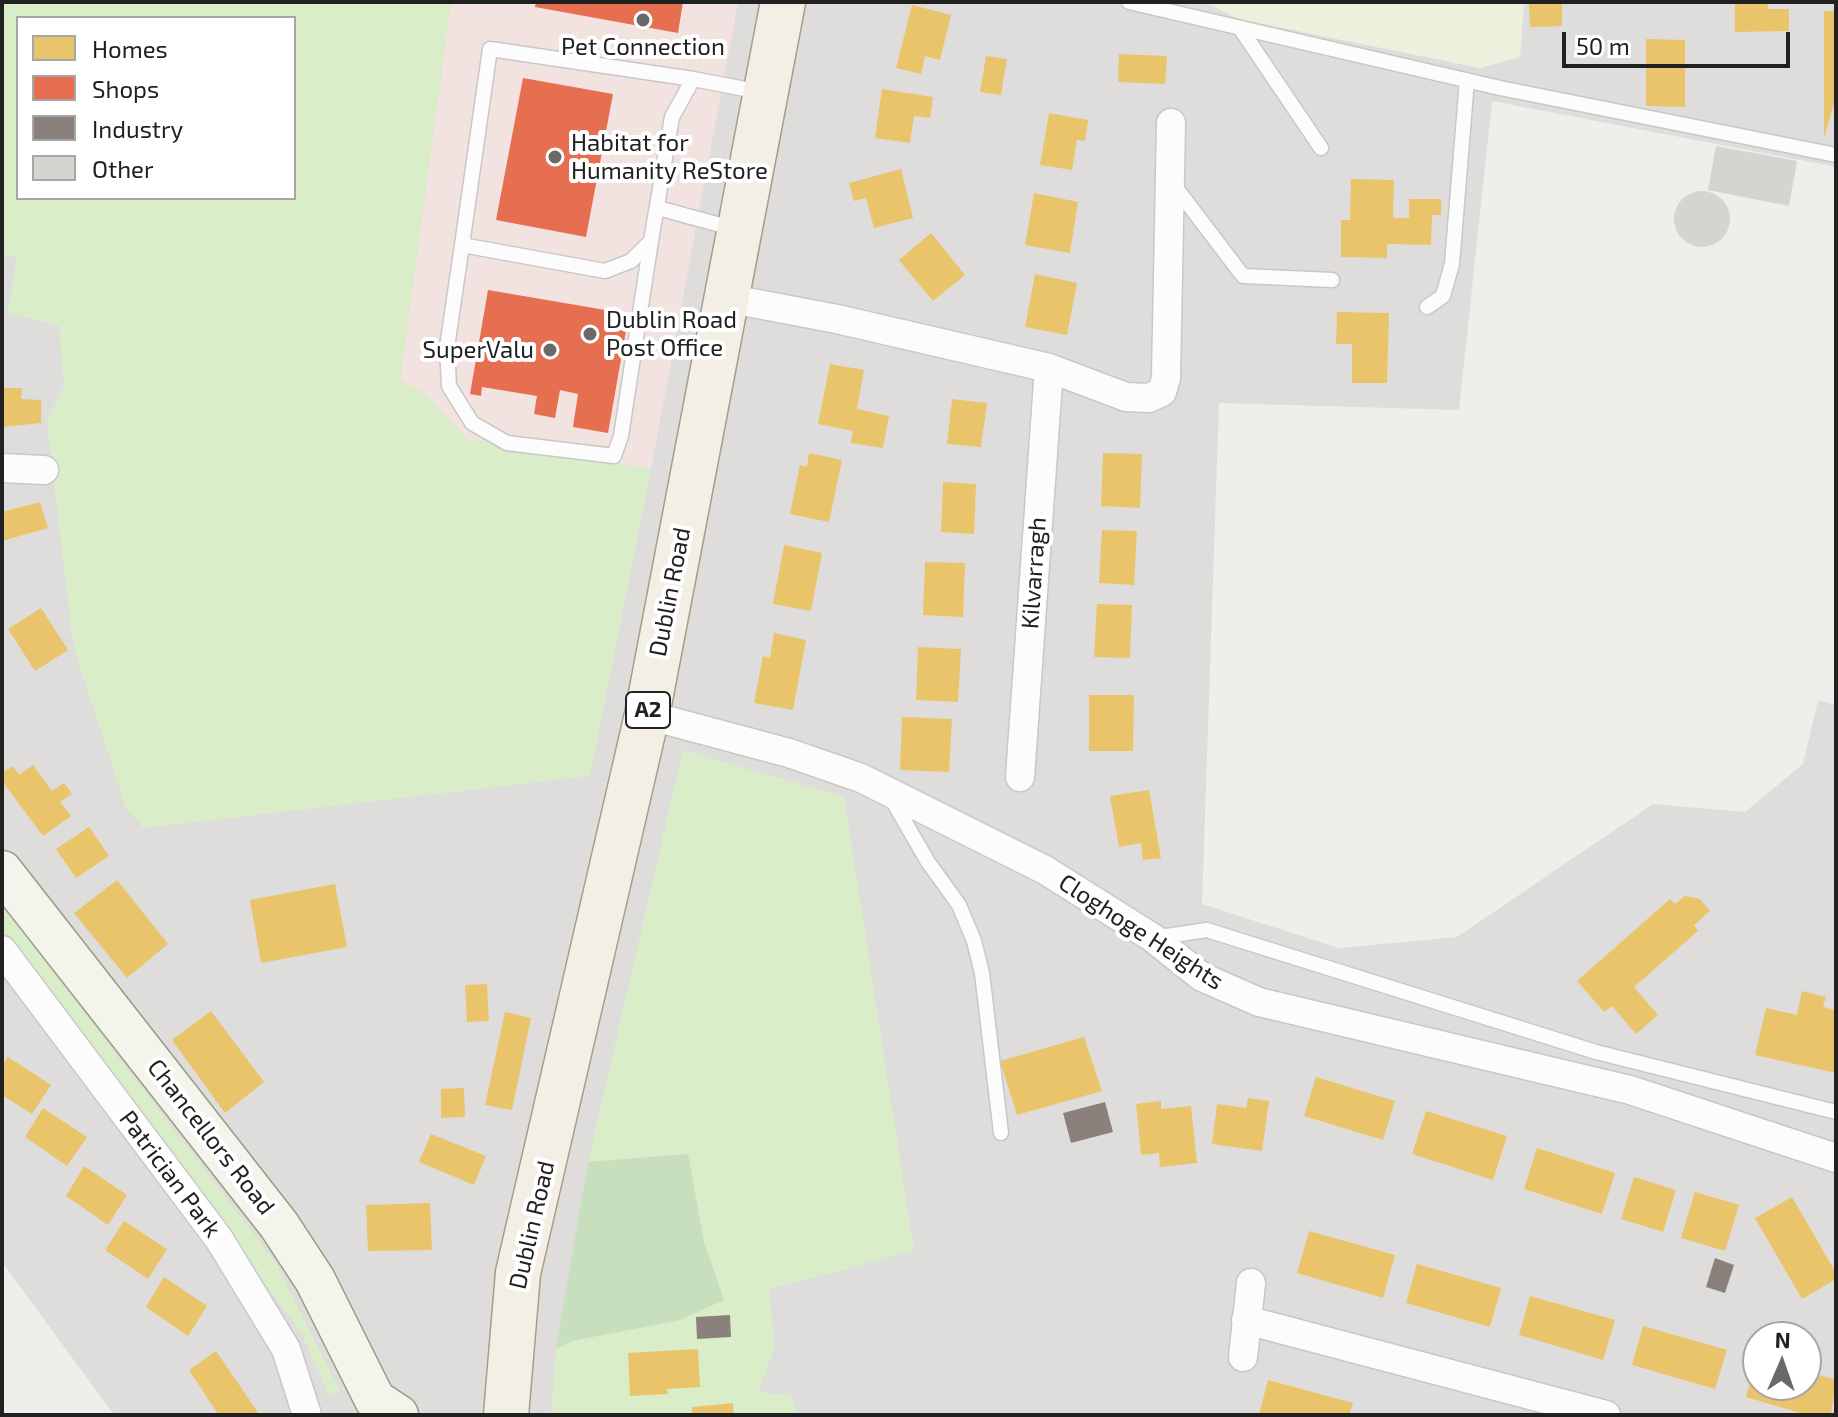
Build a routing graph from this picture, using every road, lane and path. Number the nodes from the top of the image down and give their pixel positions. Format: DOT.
graph roads {
  1 [pos="783,2"];
  2 [pos="1129,2"];
  3 [pos="1240,28"];
  4 [pos="693,79"];
  5 [pos="1467,80"];
  6 [pos="765,93"];
  7 [pos="1171,123"];
  8 [pos="1321,148"];
  9 [pos="1836,155"];
  10 [pos="1171,181"];
  11 [pos="658,208"];
  12 [pos="739,230"];
  13 [pos="651,241"];
  14 [pos="462,245"];
  15 [pos="1332,280"];
  16 [pos="726,298"];
  17 [pos="1427,307"];
  18 [pos="1049,368"];
  19 [pos="2,468"];
  20 [pos="44,470"];
  21 [pos="647,715"];
  22 [pos="1020,777"];
  23 [pos="887,791"];
  24 [pos="2,871"];
  25 [pos="1153,938"];
  26 [pos="2,950"];
  27 [pos="1836,1112"];
  28 [pos="1001,1133"];
  29 [pos="1836,1158"];
  30 [pos="1251,1283"];
  31 [pos="1246,1320"];
  32 [pos="1243,1357"];
  33 [pos="307,1415"];
  34 [pos="398,1415"];
  35 [pos="506,1415"];
  36 [pos="1606,1415"];
  1 -- 6 [label="main road, Dublin Road / A2"];
  2 -- 3 [label="lane"];
  3 -- 5 [label="lane"];
  3 -- 8 [label="lane"];
  4 -- 6 [label="lane"];
  4 -- 11 [label="lane"];
  4 -- 14 [label="lane"];
  5 -- 9 [label="lane"];
  5 -- 17 [label="lane"];
  6 -- 12 [label="main road, Dublin Road / A2"];
  7 -- 10 [label="street"];
  10 -- 15 [label="lane"];
  10 -- 18 [label="street"];
  11 -- 12 [label="lane"];
  11 -- 13 [label="lane"];
  12 -- 16 [label="main road, Dublin Road / A2"];
  13 -- 14 [label="lane"];
  13 -- 14 [label="lane"];
  16 -- 18 [label="street"];
  16 -- 21 [label="main road, Dublin Road / A2"];
  18 -- 22 [label="street, Kilvarragh"];
  19 -- 20 [label="street"];
  21 -- 23 [label="street, Cloghoge Heights"];
  21 -- 35 [label="main road, Dublin Road / A2"];
  23 -- 25 [label="street, Cloghoge Heights"];
  23 -- 28 [label="lane"];
  24 -- 34 [label="street, Chancellors Road"];
  25 -- 27 [label="lane"];
  25 -- 29 [label="street, Cloghoge Heights"];
  26 -- 33 [label="street, Patrician Park"];
  30 -- 31 [label="street"];
  31 -- 32 [label="street"];
  31 -- 36 [label="street"];
}
